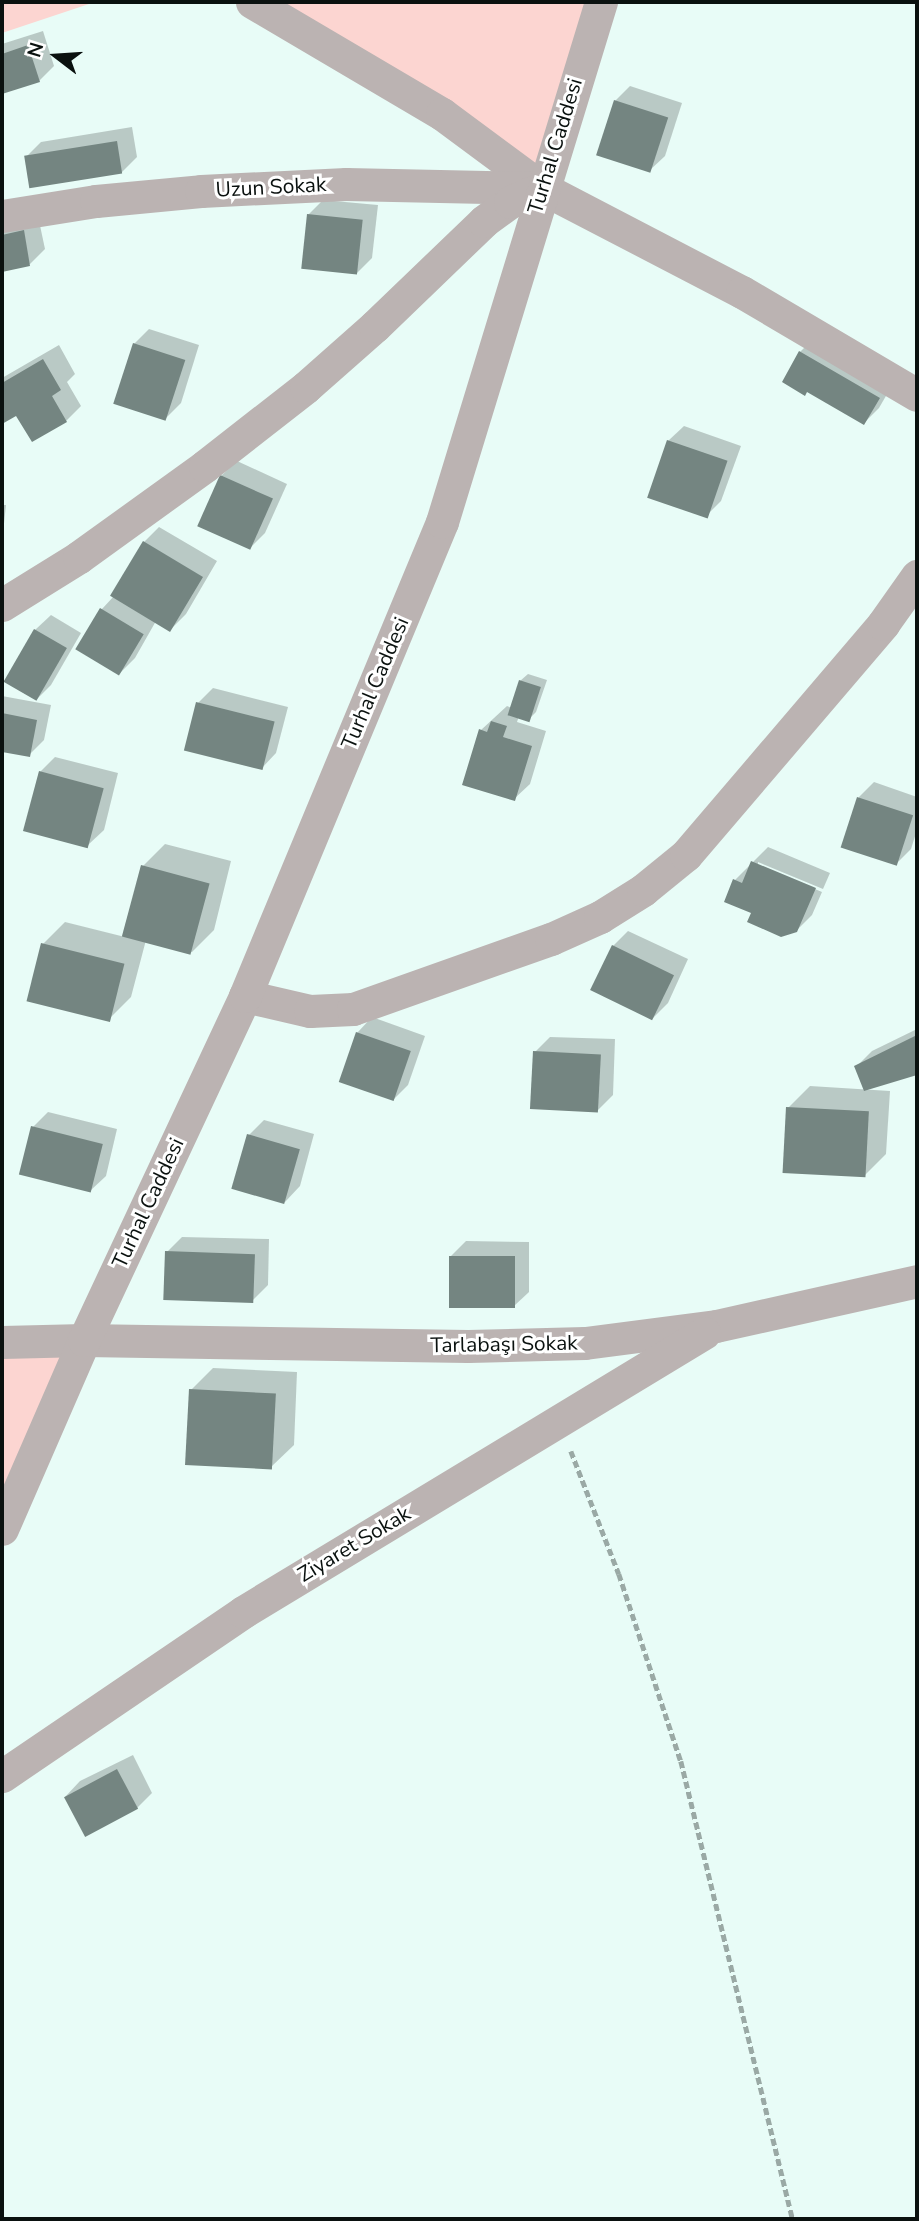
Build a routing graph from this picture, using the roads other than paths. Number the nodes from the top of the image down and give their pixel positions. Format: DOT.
graph roads {
  1 [pos="252,2"];
  2 [pos="601,2"];
  3 [pos="542,188"];
  4 [pos="2,216"];
  5 [pos="917,395"];
  6 [pos="917,576"];
  7 [pos="2,606"];
  8 [pos="245,996"];
  9 [pos="917,1256"];
  10 [pos="903,1284"];
  11 [pos="716,1326"];
  12 [pos="84,1340"];
  13 [pos="2,1342"];
  14 [pos="2,1529"];
  15 [pos="2,1776"];
  1 -- 3 [label="street"];
  2 -- 3 [label="street, Turhal Caddesi"];
  3 -- 4 [label="street, Uzun Sokak"];
  3 -- 5 [label="street"];
  3 -- 7 [label="street"];
  3 -- 8 [label="street, Turhal Caddesi"];
  6 -- 8 [label="street"];
  8 -- 12 [label="street, Turhal Caddesi"];
  9 -- 10 [label="street"];
  10 -- 11 [label="street, Tarlabaşı Sokak"];
  11 -- 12 [label="street, Tarlabaşı Sokak"];
  11 -- 15 [label="street, Ziyaret Sokak"];
  12 -- 13 [label="street, Tarlabaşı Sokak"];
  12 -- 14 [label="street, Turhal Caddesi"];
}
